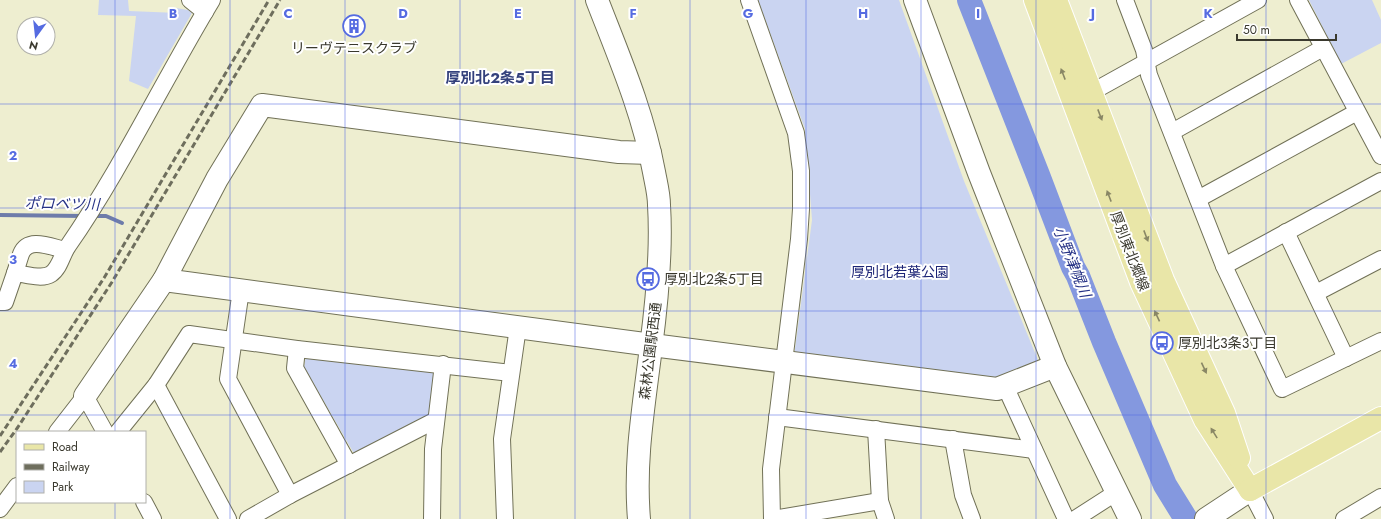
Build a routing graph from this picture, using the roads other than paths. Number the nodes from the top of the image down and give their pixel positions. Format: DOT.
graph roads {
  1 [pos="190,0"];
  2 [pos="597,0"];
  3 [pos="749,0"];
  4 [pos="915,0"];
  5 [pos="1035,0"];
  6 [pos="1056,0"];
  7 [pos="1126,0"];
  8 [pos="1258,0"];
  9 [pos="1298,0"];
  10 [pos="209,6"];
  11 [pos="1324,48"];
  12 [pos="1147,62"];
  13 [pos="1082,97"];
  14 [pos="1358,112"];
  15 [pos="1172,132"];
  16 [pos="650,153"];
  17 [pos="1381,156"];
  18 [pos="1381,181"];
  19 [pos="1198,199"];
  20 [pos="1286,232"];
  21 [pos="65,250"];
  22 [pos="1381,259"];
  23 [pos="1224,266"];
  24 [pos="15,273"];
  25 [pos="164,280"];
  26 [pos="241,290"];
  27 [pos="1316,293"];
  28 [pos="0,302"];
  29 [pos="518,327"];
  30 [pos="234,340"];
  31 [pos="1381,341"];
  32 [pos="652,345"];
  33 [pos="298,349"];
  34 [pos="1346,358"];
  35 [pos="784,362"];
  36 [pos="442,364"];
  37 [pos="1055,366"];
  38 [pos="511,373"];
  39 [pos="156,385"];
  40 [pos="1005,386"];
  41 [pos="85,396"];
  42 [pos="778,417"];
  43 [pos="1381,418"];
  44 [pos="436,420"];
  45 [pos="876,430"];
  46 [pos="59,431"];
  47 [pos="104,431"];
  48 [pos="119,431"];
  49 [pos="953,439"];
  50 [pos="1034,450"];
  51 [pos="348,465"];
  52 [pos="16,487"];
  53 [pos="1250,490"];
  54 [pos="1117,492"];
  55 [pos="290,495"];
  56 [pos="1381,498"];
  57 [pos="880,501"];
  58 [pos="145,503"];
  59 [pos="0,509"];
  60 [pos="1214,514"];
  61 [pos="153,519"];
  62 [pos="228,519"];
  63 [pos="248,519"];
  64 [pos="432,519"];
  65 [pos="505,519"];
  66 [pos="640,519"];
  67 [pos="772,519"];
  68 [pos="886,519"];
  69 [pos="972,519"];
  70 [pos="1066,519"];
  71 [pos="1075,519"];
  72 [pos="1130,519"];
  73 [pos="1265,519"];
  74 [pos="1344,519"];
  1 -- 10 [label="street"];
  2 -- 16 [label="street, 森林公園駅西通"];
  3 -- 35 [label="street"];
  4 -- 37 [label="street"];
  13 -- 5 [label="main road, 厚別東北郷線, one-way"];
  6 -- 13 [label="main road, 厚別東北郷線"];
  7 -- 12 [label="street"];
  8 -- 12 [label="street"];
  9 -- 11 [label="street"];
  10 -- 21 [label="street"];
  11 -- 14 [label="street"];
  11 -- 15 [label="street"];
  12 -- 13 [label="street"];
  12 -- 15 [label="street"];
  13 -- 53 [label="main road, 厚別東北郷線"];
  14 -- 17 [label="street"];
  14 -- 19 [label="street"];
  15 -- 19 [label="street"];
  16 -- 25 [label="street"];
  16 -- 32 [label="street, 森林公園駅西通"];
  18 -- 20 [label="street"];
  19 -- 23 [label="street"];
  20 -- 23 [label="street"];
  20 -- 27 [label="street"];
  21 -- 24 [label="street"];
  21 -- 24 [label="street"];
  22 -- 27 [label="street"];
  23 -- 34 [label="street"];
  24 -- 28 [label="street"];
  25 -- 26 [label="street"];
  25 -- 41 [label="street"];
  26 -- 29 [label="street"];
  26 -- 30 [label="street"];
  27 -- 34 [label="street"];
  29 -- 32 [label="street"];
  29 -- 38 [label="street"];
  30 -- 33 [label="street"];
  30 -- 39 [label="street"];
  30 -- 55 [label="street"];
  31 -- 34 [label="street"];
  32 -- 35 [label="street"];
  32 -- 66 [label="street, 森林公園駅西通"];
  33 -- 36 [label="street"];
  33 -- 51 [label="street"];
  35 -- 40 [label="street"];
  35 -- 42 [label="street"];
  36 -- 38 [label="street"];
  36 -- 44 [label="street"];
  37 -- 40 [label="street"];
  37 -- 54 [label="street"];
  38 -- 65 [label="street"];
  39 -- 48 [label="street"];
  39 -- 62 [label="street"];
  40 -- 50 [label="street"];
  41 -- 46 [label="street"];
  41 -- 47 [label="street"];
  42 -- 45 [label="street"];
  42 -- 67 [label="street"];
  43 -- 53 [label="main road"];
  44 -- 51 [label="street"];
  44 -- 64 [label="street"];
  45 -- 49 [label="street"];
  45 -- 57 [label="street"];
  49 -- 50 [label="street"];
  49 -- 69 [label="street"];
  50 -- 70 [label="street"];
  51 -- 55 [label="street"];
  52 -- 59 [label="street"];
  53 -- 60 [label="street"];
  53 -- 73 [label="street"];
  54 -- 71 [label="street"];
  54 -- 72 [label="street"];
  55 -- 63 [label="street"];
  56 -- 74 [label="street"];
  57 -- 67 [label="street"];
  57 -- 68 [label="street"];
  58 -- 61 [label="street"];
}
